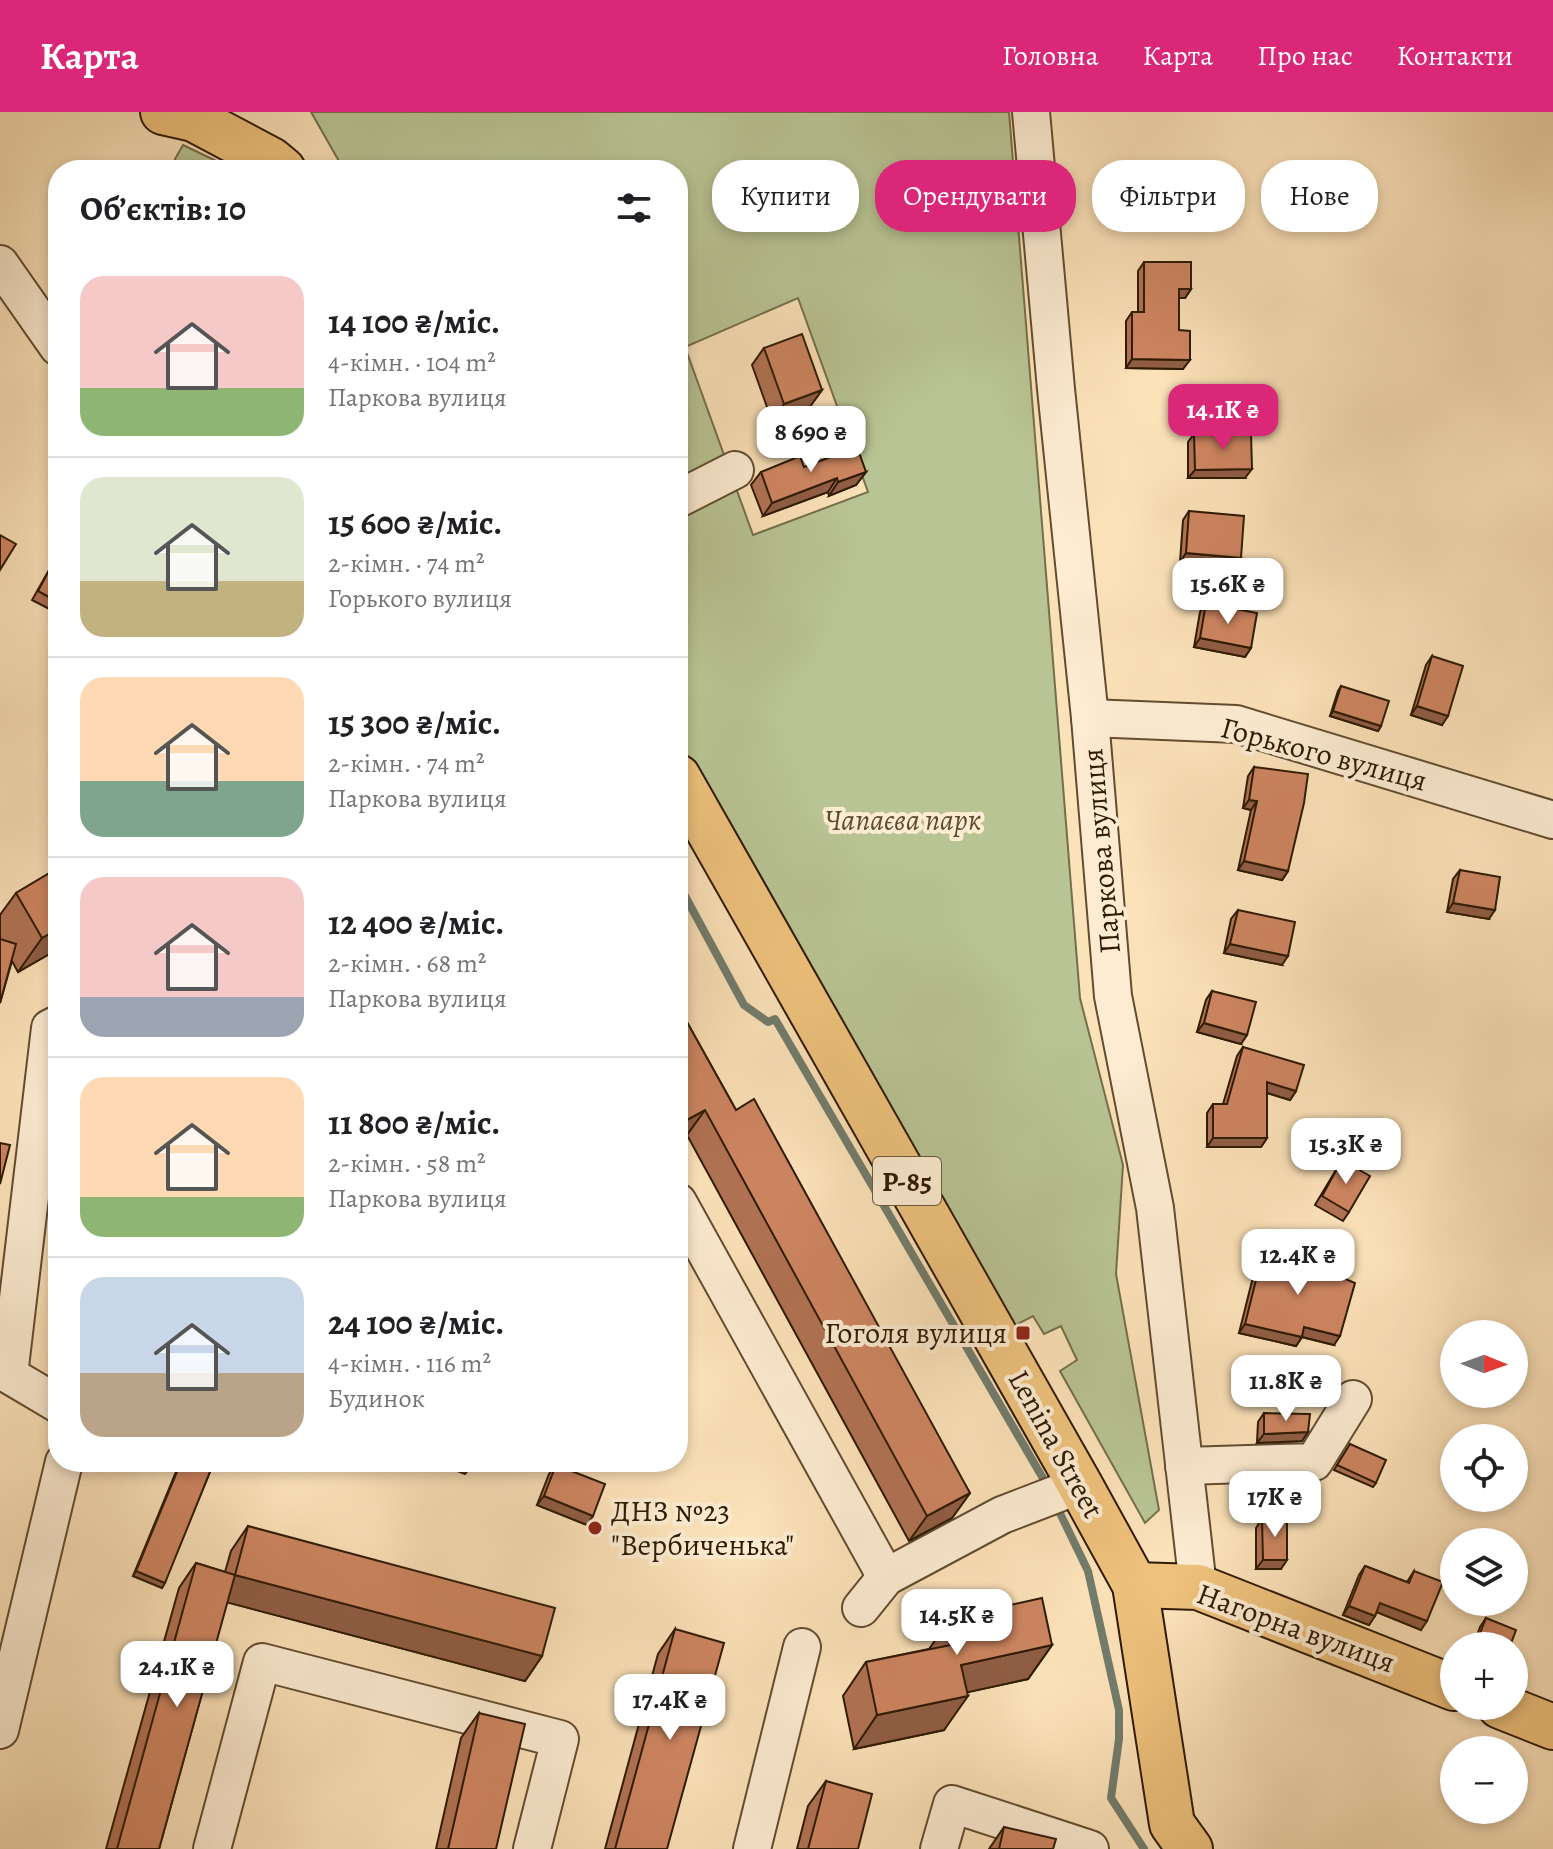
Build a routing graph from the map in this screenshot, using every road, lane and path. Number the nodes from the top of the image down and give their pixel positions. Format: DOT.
graph roads {
  1 [pos="163,112"];
  2 [pos="1031,112"];
  3 [pos="271,160"];
  4 [pos="0,264"];
  5 [pos="48,333"];
  6 [pos="735,470"];
  7 [pos="688,494"];
  8 [pos="1090,718"];
  9 [pos="688,795"];
  10 [pos="1553,820"];
  11 [pos="48,1045"];
  12 [pos="688,1220"];
  13 [pos="48,1398"];
  14 [pos="1353,1399"];
  15 [pos="1184,1466"];
  16 [pos="62,1472"];
  17 [pos="1080,1485"];
  18 [pos="886,1577"];
  19 [pos="1135,1585"];
  20 [pos="1198,1587"];
  21 [pos="861,1608"];
  22 [pos="802,1647"];
  23 [pos="1440,1682"];
  24 [pos="1528,1717"];
  25 [pos="1553,1727"];
  26 [pos="0,1730"];
  27 [pos="1173,1841"];
  28 [pos="212,1849"];
  29 [pos="532,1849"];
  30 [pos="752,1849"];
  31 [pos="939,1849"];
  32 [pos="1090,1849"];
  1 -- 3 [label="main road"];
  2 -- 8 [label="street, Паркова вулиця"];
  4 -- 5 [label="street"];
  6 -- 7 [label="street"];
  8 -- 10 [label="street, Горького вулиця"];
  8 -- 15 [label="street, Паркова вулиця"];
  9 -- 17 [label="main road, Lenina Street / Р-85"];
  11 -- 13 [label="street"];
  12 -- 18 [label="street"];
  14 -- 15 [label="street"];
  15 -- 20 [label="street, Паркова вулиця"];
  16 -- 26 [label="street"];
  17 -- 18 [label="street"];
  17 -- 19 [label="main road, Lenina Street / Р-85"];
  18 -- 21 [label="street"];
  19 -- 20 [label="main road, Нагорна вулиця"];
  19 -- 27 [label="main road, Lenina Street"];
  20 -- 23 [label="main road, Нагорна вулиця"];
  22 -- 30 [label="street"];
  24 -- 25 [label="main road"];
  28 -- 29 [label="street"];
  31 -- 32 [label="street"];
}
